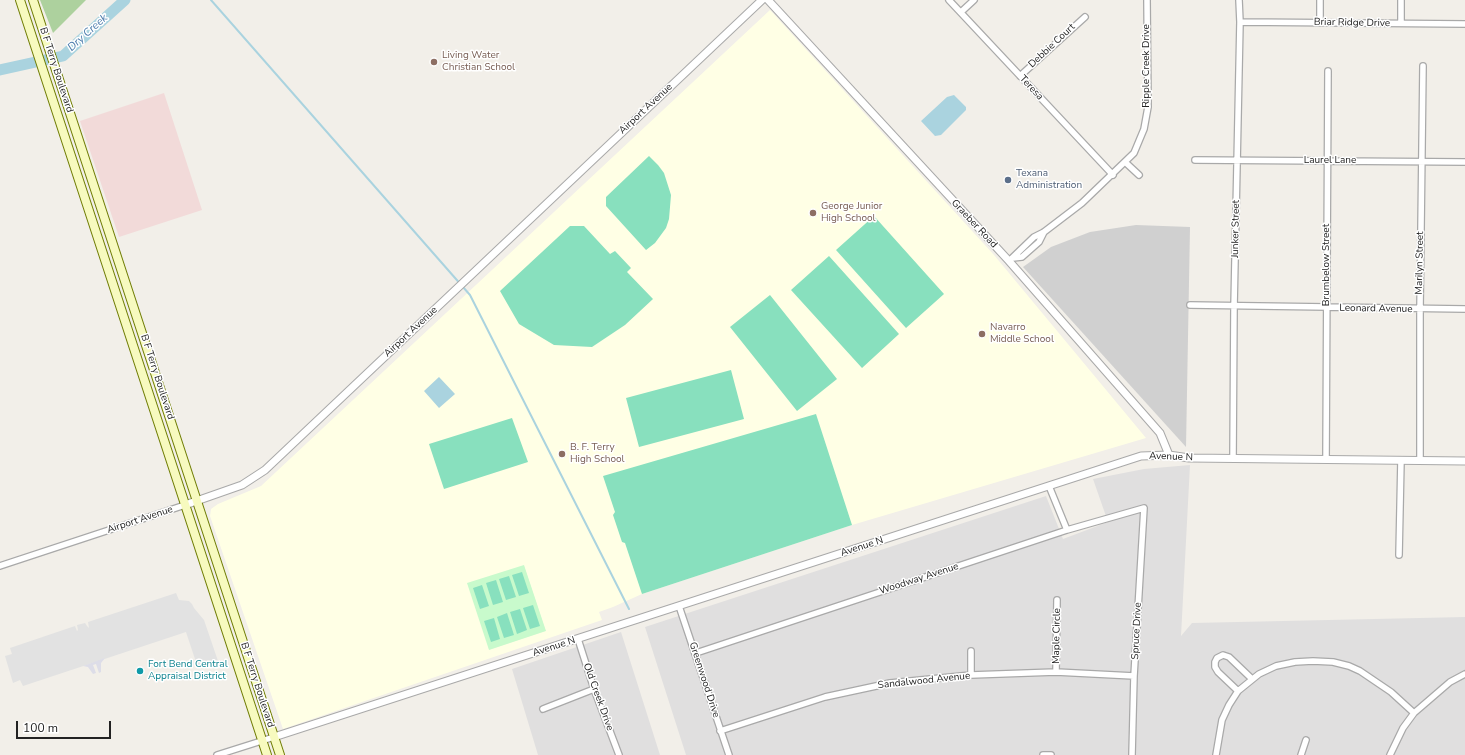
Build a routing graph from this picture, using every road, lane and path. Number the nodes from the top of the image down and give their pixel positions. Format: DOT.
graph roads {
  1 [pos="20,0"];
  2 [pos="33,0"];
  3 [pos="762,0"];
  4 [pos="768,0"];
  5 [pos="949,0"];
  6 [pos="974,0"];
  7 [pos="1147,0"];
  8 [pos="1239,0"];
  9 [pos="1320,0"];
  10 [pos="1401,0"];
  11 [pos="961,12"];
  12 [pos="1084,17"];
  13 [pos="1240,22"];
  14 [pos="1320,22"];
  15 [pos="1401,23"];
  16 [pos="1465,24"];
  17 [pos="1423,66"];
  18 [pos="1328,71"];
  19 [pos="1020,76"];
  20 [pos="1195,160"];
  21 [pos="1237,161"];
  22 [pos="1328,161"];
  23 [pos="1125,162"];
  24 [pos="1422,162"];
  25 [pos="1465,162"];
  26 [pos="1139,174"];
  27 [pos="1113,175"];
  28 [pos="1011,260"];
  29 [pos="1190,305"];
  30 [pos="1234,307"];
  31 [pos="1327,308"];
  32 [pos="1420,309"];
  33 [pos="1465,310"];
  34 [pos="1169,455"];
  35 [pos="1234,458"];
  36 [pos="1326,459"];
  37 [pos="1401,460"];
  38 [pos="1420,460"];
  39 [pos="1465,461"];
  40 [pos="1049,486"];
  41 [pos="197,501"];
  42 [pos="185,505"];
  43 [pos="1144,508"];
  44 [pos="1067,530"];
  45 [pos="1399,555"];
  46 [pos="0,566"];
  47 [pos="1057,600"];
  48 [pos="679,606"];
  49 [pos="578,639"];
  50 [pos="971,651"];
  51 [pos="696,653"];
  52 [pos="1056,672"];
  53 [pos="1465,674"];
  54 [pos="971,675"];
  55 [pos="1134,676"];
  56 [pos="1252,679"];
  57 [pos="594,689"];
  58 [pos="1238,692"];
  59 [pos="543,708"];
  60 [pos="1414,713"];
  61 [pos="720,731"];
  62 [pos="274,737"];
  63 [pos="1306,740"];
  64 [pos="262,741"];
  65 [pos="217,755"];
  66 [pos="267,755"];
  67 [pos="280,755"];
  68 [pos="619,755"];
  69 [pos="729,755"];
  70 [pos="1043,755"];
  71 [pos="1051,755"];
  72 [pos="1132,755"];
  73 [pos="1216,755"];
  74 [pos="1301,755"];
  75 [pos="1390,755"];
  1 -- 42 [label="main road, B F Terry Boulevard"];
  2 -- 41 [label="main road, B F Terry Boulevard"];
  3 -- 41 [label="street, Airport Avenue"];
  4 -- 28 [label="street, Graeber Road"];
  5 -- 11 [label="street, Teresa"];
  6 -- 11 [label="street"];
  7 -- 23 [label="street, Ripple Creek Drive"];
  8 -- 13 [label="street, Junker Street"];
  9 -- 14 [label="street"];
  10 -- 15 [label="street"];
  11 -- 19 [label="street, Teresa"];
  12 -- 19 [label="street, Debbie Court"];
  13 -- 14 [label="street, Briar Ridge Drive"];
  13 -- 21 [label="street, Junker Street"];
  14 -- 15 [label="street, Briar Ridge Drive"];
  15 -- 16 [label="street, Briar Ridge Drive"];
  17 -- 24 [label="street, Marilyn Street"];
  18 -- 22 [label="street, Brumbelow Street"];
  19 -- 27 [label="street, Teresa"];
  20 -- 21 [label="street, Laurel Lane"];
  21 -- 22 [label="street, Laurel Lane"];
  21 -- 30 [label="street, Junker Street"];
  22 -- 24 [label="street, Laurel Lane"];
  22 -- 31 [label="street, Brumbelow Street"];
  23 -- 26 [label="street"];
  23 -- 27 [label="street, Ripple Creek Drive"];
  24 -- 25 [label="street, Laurel Lane"];
  24 -- 32 [label="street, Marilyn Street"];
  27 -- 28 [label="street, Ripple Creek Drive"];
  28 -- 34 [label="street, Graeber Road"];
  29 -- 30 [label="street, Leonard Avenue"];
  30 -- 31 [label="street, Leonard Avenue"];
  30 -- 35 [label="street, Junker Street"];
  31 -- 32 [label="street, Leonard Avenue"];
  31 -- 36 [label="street, Brumbelow Street"];
  32 -- 33 [label="street, Leonard Avenue"];
  32 -- 38 [label="street, Marilyn Street"];
  34 -- 35 [label="street, Avenue N"];
  34 -- 40 [label="street, Avenue N"];
  35 -- 36 [label="street, Avenue N"];
  36 -- 37 [label="street, Avenue N"];
  37 -- 38 [label="street, Avenue N"];
  37 -- 45 [label="street"];
  38 -- 39 [label="street, Avenue N"];
  40 -- 44 [label="street"];
  40 -- 48 [label="street, Avenue N"];
  41 -- 42 [label="street, Airport Avenue"];
  41 -- 62 [label="main road, B F Terry Boulevard"];
  42 -- 46 [label="street, Airport Avenue"];
  42 -- 64 [label="main road, B F Terry Boulevard"];
  43 -- 44 [label="street, Woodway Avenue"];
  43 -- 55 [label="street, Spruce Drive"];
  44 -- 51 [label="street, Woodway Avenue"];
  47 -- 52 [label="street, Maple Circle"];
  48 -- 49 [label="street, Avenue N"];
  48 -- 51 [label="street, Greenwood Drive"];
  49 -- 57 [label="street, Old Creek Drive"];
  49 -- 62 [label="street, Avenue N"];
  50 -- 54 [label="street"];
  51 -- 61 [label="street, Greenwood Drive"];
  52 -- 54 [label="street, Sandalwood Avenue"];
  52 -- 55 [label="street, Sandalwood Avenue"];
  53 -- 60 [label="street"];
  54 -- 61 [label="street, Sandalwood Avenue"];
  55 -- 72 [label="street, Spruce Drive"];
  56 -- 58 [label="street"];
  56 -- 58 [label="street"];
  56 -- 60 [label="street"];
  57 -- 59 [label="street"];
  57 -- 68 [label="street, Old Creek Drive"];
  58 -- 73 [label="street"];
  60 -- 75 [label="street"];
  61 -- 69 [label="street, Greenwood Drive"];
  62 -- 64 [label="street"];
  62 -- 67 [label="main road, B F Terry Boulevard"];
  63 -- 74 [label="street"];
  64 -- 65 [label="street"];
  64 -- 66 [label="main road, B F Terry Boulevard"];
  70 -- 71 [label="street"];
}
